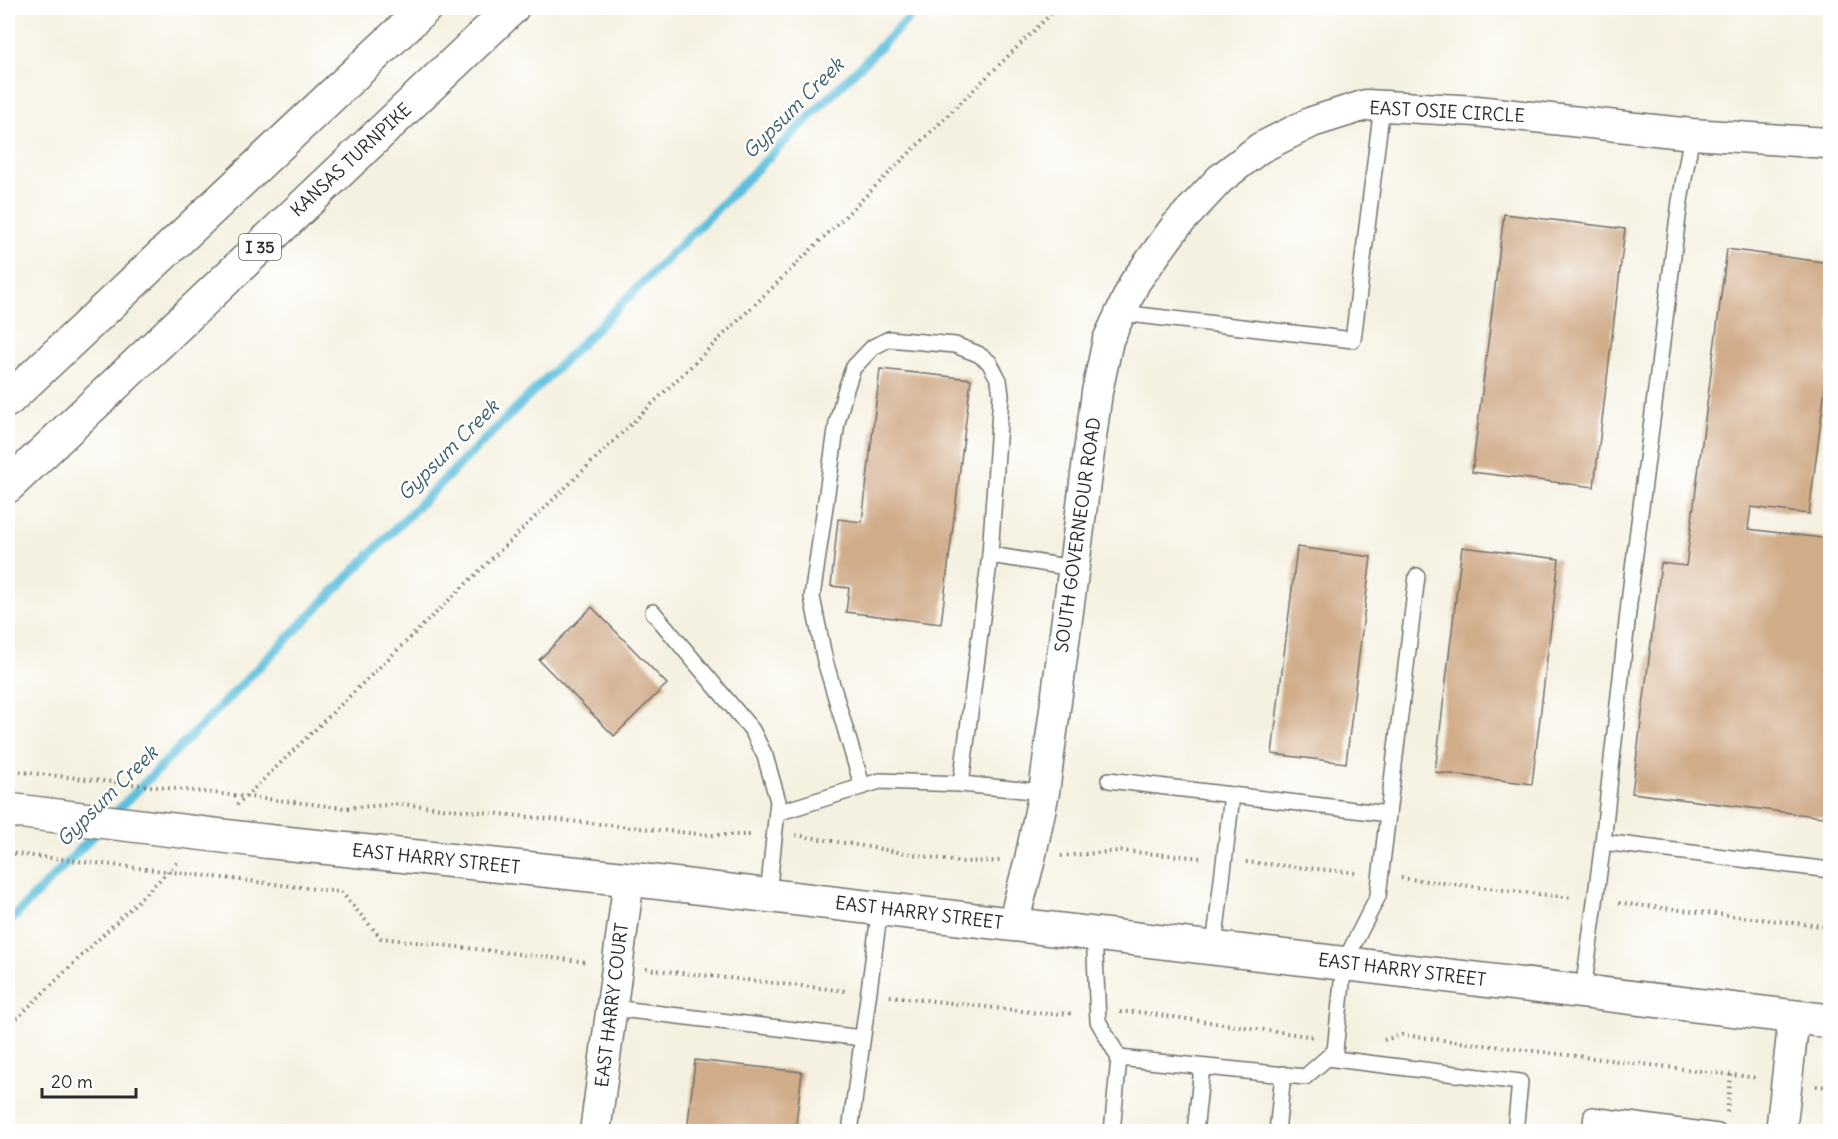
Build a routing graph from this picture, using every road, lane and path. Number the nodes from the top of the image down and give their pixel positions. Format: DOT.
graph roads {
  1 [pos="425,8"];
  2 [pos="512,8"];
  3 [pos="1057,8"];
  4 [pos="1382,106"];
  5 [pos="1692,135"];
  6 [pos="1830,140"];
  7 [pos="1220,179"];
  8 [pos="1121,313"];
  9 [pos="8,400"];
  10 [pos="8,486"];
  11 [pos="990,555"];
  12 [pos="1073,568"];
  13 [pos="1417,576"];
  14 [pos="652,612"];
  15 [pos="8,770"];
  16 [pos="1109,780"];
  17 [pos="962,784"];
  18 [pos="862,785"];
  19 [pos="1044,792"];
  20 [pos="1232,795"];
  21 [pos="294,802"];
  22 [pos="235,807"];
  23 [pos="8,810"];
  24 [pos="777,813"];
  25 [pos="1388,814"];
  26 [pos="1603,842"];
  27 [pos="8,853"];
  28 [pos="185,856"];
  29 [pos="1830,870"];
  30 [pos="629,879"];
  31 [pos="768,895"];
  32 [pos="879,908"];
  33 [pos="1013,924"];
  34 [pos="1094,933"];
  35 [pos="1214,947"];
  36 [pos="1344,963"];
  37 [pos="617,965"];
  38 [pos="1583,992"];
  39 [pos="868,994"];
  40 [pos="612,1008"];
  41 [pos="1098,1012"];
  42 [pos="1794,1017"];
  43 [pos="1830,1021"];
  44 [pos="8,1027"];
  45 [pos="862,1038"];
  46 [pos="1336,1040"];
  47 [pos="1119,1058"];
  48 [pos="1327,1058"];
  49 [pos="1202,1067"];
  50 [pos="1283,1074"];
  51 [pos="1731,1074"];
  52 [pos="1786,1082"];
  53 [pos="1830,1088"];
  54 [pos="1722,1126"];
  55 [pos="596,1131"];
  56 [pos="850,1131"];
  57 [pos="1112,1131"];
  58 [pos="1195,1131"];
  59 [pos="1277,1131"];
  60 [pos="1515,1131"];
  61 [pos="1590,1131"];
  62 [pos="1781,1131"];
  1 -- 9 [label="main road"];
  2 -- 10 [label="main road, KANSAS TURNPIKE / I 35"];
  3 -- 22 [label="path"];
  4 -- 5 [label="street, EAST OSIE CIRCLE"];
  4 -- 7 [label="street, EAST OSIE CIRCLE"];
  4 -- 8 [label="lane"];
  5 -- 6 [label="street, EAST OSIE CIRCLE"];
  5 -- 26 [label="lane"];
  7 -- 8 [label="street, SOUTH GOVERNEOUR ROAD"];
  8 -- 12 [label="street, SOUTH GOVERNEOUR ROAD"];
  11 -- 12 [label="lane"];
  11 -- 17 [label="lane"];
  11 -- 18 [label="lane"];
  12 -- 19 [label="street, SOUTH GOVERNEOUR ROAD"];
  13 -- 25 [label="lane"];
  14 -- 24 [label="lane"];
  15 -- 21 [label="path, bridge"];
  16 -- 20 [label="lane"];
  17 -- 18 [label="lane"];
  17 -- 19 [label="lane"];
  18 -- 24 [label="lane"];
  19 -- 33 [label="street, SOUTH GOVERNEOUR ROAD"];
  20 -- 25 [label="lane"];
  20 -- 35 [label="lane"];
  23 -- 30 [label="main road, EAST HARRY STREET, bridge"];
  24 -- 31 [label="lane"];
  25 -- 36 [label="lane"];
  26 -- 29 [label="lane"];
  26 -- 38 [label="lane"];
  27 -- 37 [label="path, bridge"];
  28 -- 44 [label="path"];
  30 -- 31 [label="main road, EAST HARRY STREET"];
  30 -- 37 [label="street, EAST HARRY COURT"];
  31 -- 32 [label="main road, EAST HARRY STREET"];
  32 -- 33 [label="main road, EAST HARRY STREET"];
  32 -- 39 [label="lane"];
  33 -- 34 [label="main road, EAST HARRY STREET"];
  34 -- 35 [label="main road, EAST HARRY STREET"];
  34 -- 41 [label="lane"];
  35 -- 36 [label="main road, EAST HARRY STREET"];
  36 -- 38 [label="main road, EAST HARRY STREET"];
  36 -- 46 [label="lane"];
  37 -- 39 [label="path"];
  37 -- 40 [label="street, EAST HARRY COURT"];
  38 -- 42 [label="main road, EAST HARRY STREET"];
  39 -- 41 [label="path"];
  39 -- 45 [label="lane"];
  40 -- 45 [label="lane"];
  40 -- 55 [label="street, EAST HARRY COURT"];
  41 -- 46 [label="path"];
  41 -- 47 [label="lane"];
  42 -- 43 [label="main road, EAST HARRY STREET"];
  42 -- 52 [label="street"];
  45 -- 56 [label="lane"];
  46 -- 48 [label="lane"];
  46 -- 51 [label="path"];
  47 -- 49 [label="lane"];
  47 -- 57 [label="lane"];
  48 -- 50 [label="lane"];
  48 -- 60 [label="lane"];
  49 -- 50 [label="lane"];
  49 -- 58 [label="lane"];
  50 -- 59 [label="lane"];
  51 -- 52 [label="path"];
  51 -- 54 [label="path"];
  52 -- 53 [label="path"];
  52 -- 62 [label="street"];
  54 -- 61 [label="lane"];
}
